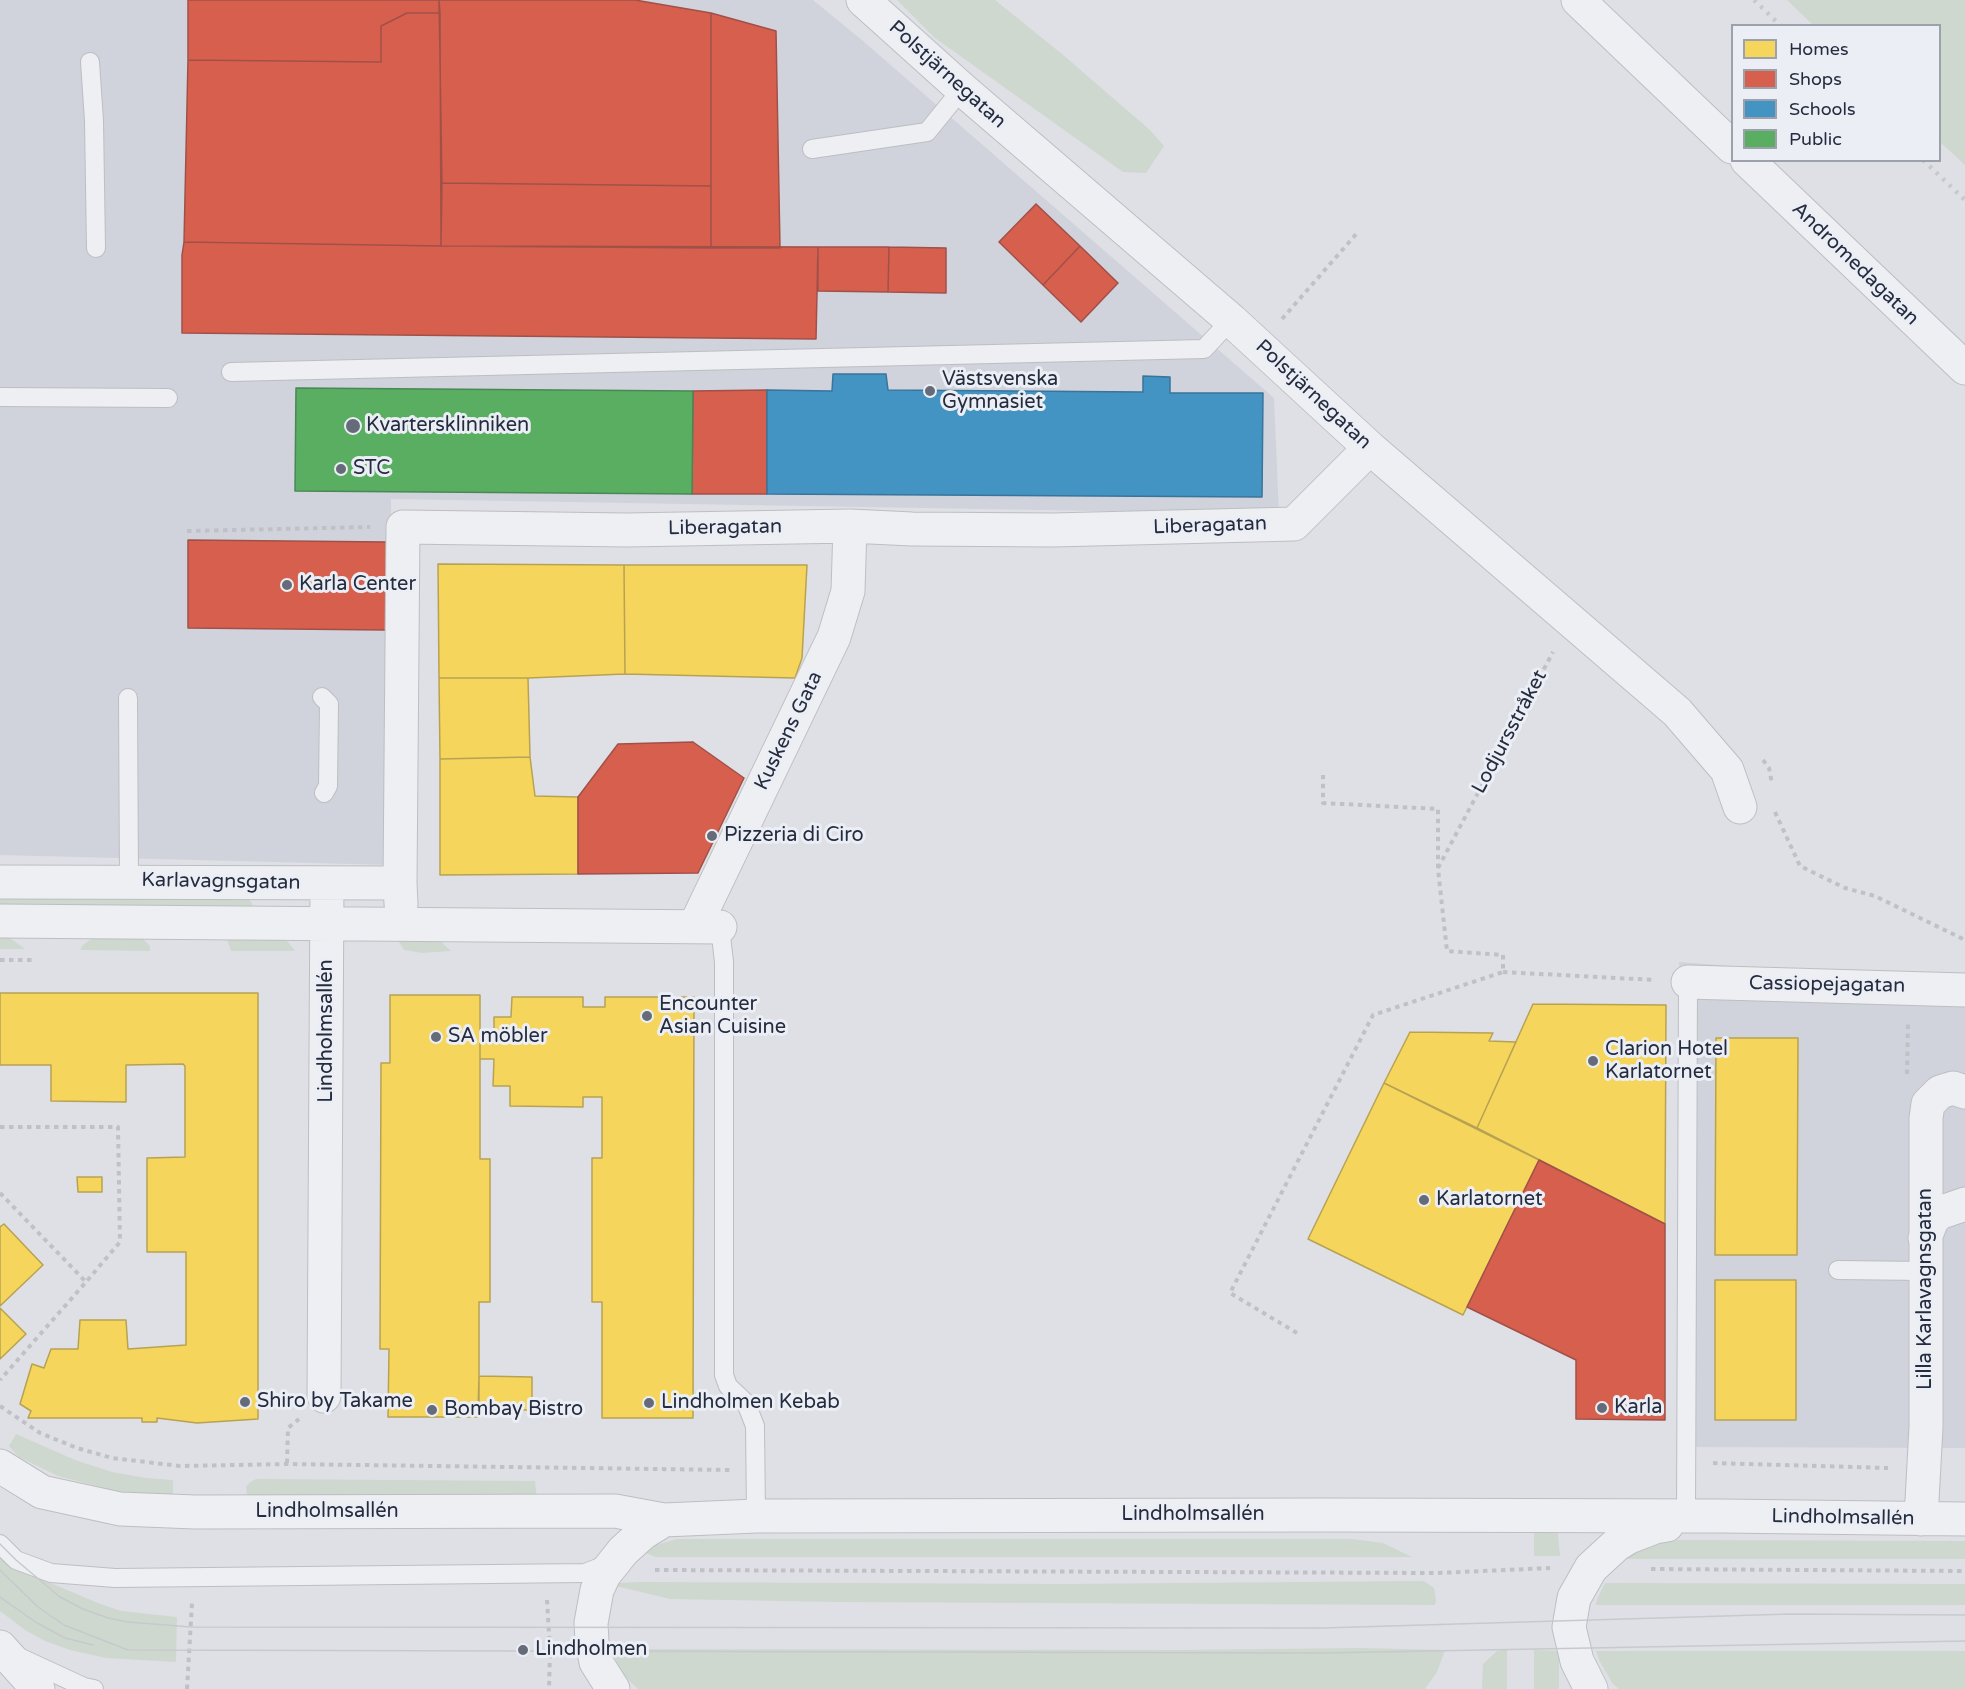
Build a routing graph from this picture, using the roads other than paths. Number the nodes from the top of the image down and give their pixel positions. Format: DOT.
graph roads {
  1 [pos="863,0"];
  2 [pos="1578,0"];
  3 [pos="90,62"];
  4 [pos="962,90"];
  5 [pos="1731,146"];
  6 [pos="812,149"];
  7 [pos="1748,162"];
  8 [pos="96,248"];
  9 [pos="1231,320"];
  10 [pos="1965,368"];
  11 [pos="231,372"];
  12 [pos="0,397"];
  13 [pos="168,398"];
  14 [pos="1370,448"];
  15 [pos="850,526"];
  16 [pos="322,697"];
  17 [pos="128,698"];
  18 [pos="324,794"];
  19 [pos="1740,807"];
  20 [pos="129,881"];
  21 [pos="0,882"];
  22 [pos="327,883"];
  23 [pos="400,883"];
  24 [pos="0,921"];
  25 [pos="402,924"];
  26 [pos="327,925"];
  27 [pos="708,927"];
  28 [pos="1688,982"];
  29 [pos="1965,990"];
  30 [pos="1965,1092"];
  31 [pos="1926,1182"];
  32 [pos="1962,1208"];
  33 [pos="1925,1238"];
  34 [pos="1838,1270"];
  35 [pos="1925,1271"];
  36 [pos="324,1396"];
  37 [pos="0,1466"];
  38 [pos="756,1516"];
  39 [pos="1686,1516"];
  40 [pos="1722,1516"];
  41 [pos="1921,1519"];
  42 [pos="1965,1519"];
  43 [pos="664,1520"];
  44 [pos="0,1544"];
  45 [pos="613,1563"];
  46 [pos="0,1648"];
  47 [pos="38,1689"];
  48 [pos="94,1689"];
  49 [pos="613,1689"];
  50 [pos="1591,1689"];
  1 -- 4 [label="street, Polstjärnegatan"];
  2 -- 5 [label="street"];
  3 -- 8 [label="lane"];
  4 -- 6 [label="lane"];
  4 -- 9 [label="street, Polstjärnegatan"];
  7 -- 10 [label="street, Andromedagatan"];
  9 -- 11 [label="lane"];
  9 -- 14 [label="street, Polstjärnegatan"];
  12 -- 13 [label="lane"];
  14 -- 15 [label="street, Liberagatan"];
  14 -- 19 [label="street, Polstjärnegatan"];
  15 -- 23 [label="street, Liberagatan"];
  15 -- 27 [label="street, Kuskens Gata"];
  16 -- 18 [label="lane"];
  17 -- 20 [label="lane"];
  20 -- 21 [label="street, Karlavagnsgatan"];
  20 -- 22 [label="street, Karlavagnsgatan"];
  22 -- 23 [label="street, Karlavagnsgatan"];
  22 -- 26 [label="street, Lindholmsallén"];
  23 -- 25 [label="street"];
  24 -- 26 [label="street, Karlavagnsgatan"];
  25 -- 26 [label="street, Karlavagnsgatan"];
  25 -- 27 [label="street, Karlavagnsgatan"];
  26 -- 36 [label="street, Lindholmsallén"];
  27 -- 38 [label="lane"];
  28 -- 29 [label="street, Cassiopejagatan"];
  28 -- 39 [label="lane"];
  30 -- 31 [label="street, Lilla Karlavagnsgatan"];
  31 -- 32 [label="street"];
  31 -- 33 [label="street, Lilla Karlavagnsgatan"];
  32 -- 33 [label="street"];
  33 -- 35 [label="street, Lilla Karlavagnsgatan"];
  34 -- 35 [label="lane"];
  35 -- 41 [label="street, Lilla Karlavagnsgatan"];
  37 -- 43 [label="street, Lindholmsallén"];
  38 -- 39 [label="street, Lindholmsallén"];
  38 -- 43 [label="street, Lindholmsallén"];
  39 -- 40 [label="street, Lindholmsallén"];
  40 -- 41 [label="street, Lindholmsallén"];
  40 -- 50 [label="street, Lindholmsallén"];
  41 -- 42 [label="street, Lindholmsallén"];
  43 -- 45 [label="street"];
  44 -- 45 [label="lane"];
  45 -- 49 [label="street"];
  46 -- 47 [label="street"];
  46 -- 48 [label="lane"];
}
